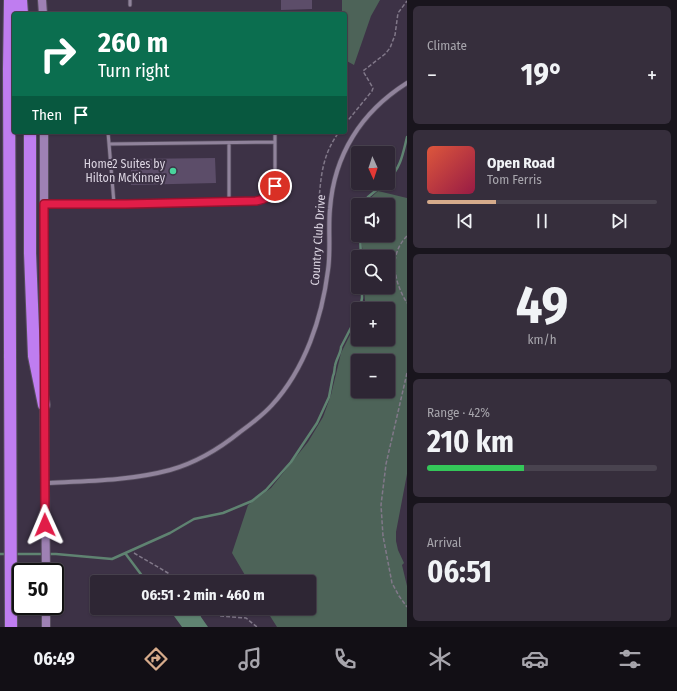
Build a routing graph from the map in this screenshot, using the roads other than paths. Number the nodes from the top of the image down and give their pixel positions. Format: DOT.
graph roads {
  1 [pos="10,0"];
  2 [pos="22,0"];
  3 [pos="42,0"];
  4 [pos="130,0"];
  5 [pos="130,5"];
  6 [pos="22,12"];
  7 [pos="42,12"];
  8 [pos="407,83"];
  9 [pos="30,134"];
  10 [pos="44,134"];
  11 [pos="108,134"];
  12 [pos="275,134"];
  13 [pos="275,142"];
  14 [pos="229,143"];
  15 [pos="109,144"];
  16 [pos="229,201"];
  17 [pos="114,203"];
  18 [pos="44,204"];
  19 [pos="44,405"];
  20 [pos="45,483"];
  21 [pos="46,563"];
  22 [pos="46,615"];
  23 [pos="10,627"];
  24 [pos="46,627"];
  1 -- 23 [label="highway"];
  2 -- 6 [label="highway"];
  3 -- 7 [label="main road"];
  4 -- 5 [label="lane"];
  8 -- 20 [label="street, Country Club Drive"];
  9 -- 19 [label="highway"];
  10 -- 18 [label="main road"];
  11 -- 15 [label="lane"];
  12 -- 13 [label="lane"];
  13 -- 14 [label="lane"];
  13 -- 16 [label="lane"];
  14 -- 15 [label="lane"];
  14 -- 16 [label="lane"];
  15 -- 17 [label="lane"];
  16 -- 17 [label="lane"];
  17 -- 18 [label="lane"];
  18 -- 19 [label="main road"];
  19 -- 20 [label="main road"];
  20 -- 21 [label="main road"];
  22 -- 24 [label="main road"];
}
